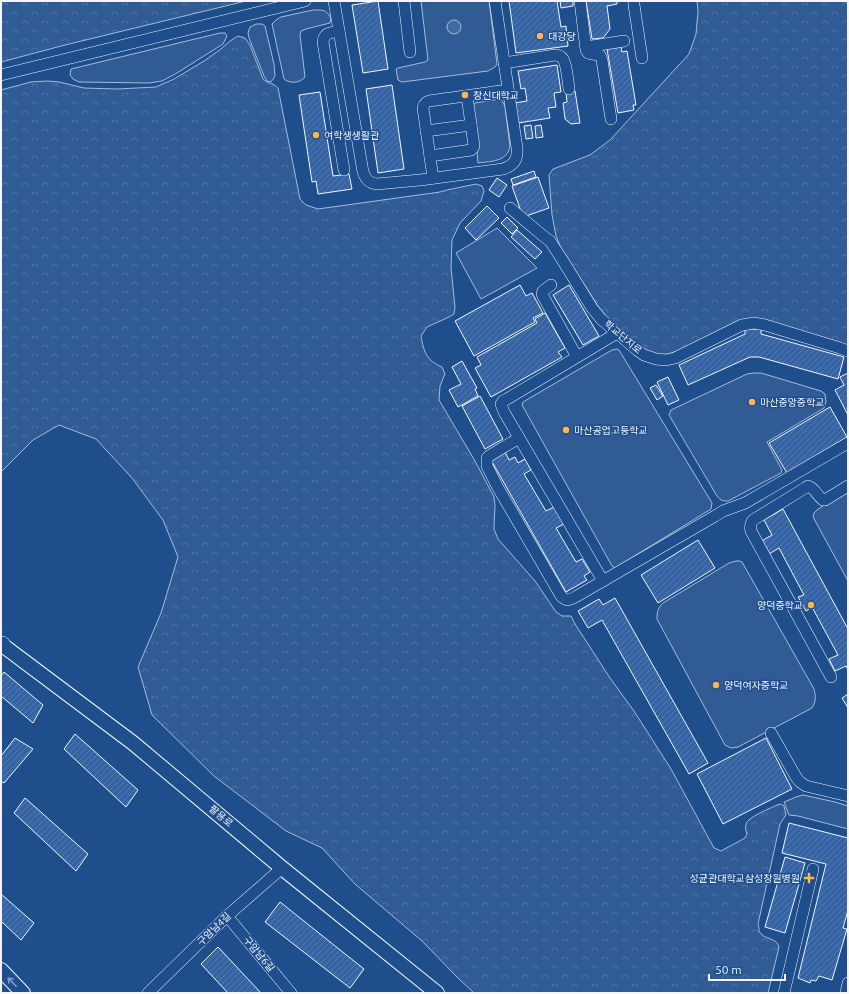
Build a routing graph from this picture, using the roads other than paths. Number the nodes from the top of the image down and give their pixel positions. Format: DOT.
graph roads {
  1 [pos="305,1"];
  2 [pos="334,1"];
  3 [pos="404,1"];
  4 [pos="495,1"];
  5 [pos="580,1"];
  6 [pos="634,1"];
  7 [pos="339,31"];
  8 [pos="624,41"];
  9 [pos="586,47"];
  10 [pos="410,52"];
  11 [pos="642,58"];
  12 [pos="504,63"];
  13 [pos="1,75"];
  14 [pos="569,89"];
  15 [pos="508,90"];
  16 [pos="466,96"];
  17 [pos="611,120"];
  18 [pos="471,125"];
  19 [pos="426,131"];
  20 [pos="430,156"];
  21 [pos="344,170"];
  22 [pos="433,178"];
  23 [pos="510,208"];
  24 [pos="551,285"];
  25 [pos="617,333"];
  26 [pos="848,352"];
  27 [pos="577,357"];
  28 [pos="519,438"];
  29 [pos="848,443"];
  30 [pos="848,486"];
  31 [pos="603,581"];
  32 [pos="1,645"];
  33 [pos="831,677"];
  34 [pos="771,732"];
  35 [pos="848,796"];
  36 [pos="282,868"];
  37 [pos="813,869"];
  38 [pos="227,916"];
  39 [pos="1,970"];
  40 [pos="848,983"];
  41 [pos="160,989"];
  42 [pos="23,993"];
  43 [pos="148,993"];
  44 [pos="291,993"];
  45 [pos="437,993"];
  46 [pos="784,993"];
  47 [pos="846,993"];
  1 -- 13 [label="street"];
  2 -- 7 [label="street"];
  3 -- 10 [label="street"];
  4 -- 12 [label="street"];
  5 -- 9 [label="street"];
  6 -- 11 [label="street"];
  7 -- 21 [label="street"];
  7 -- 22 [label="street"];
  8 -- 9 [label="street"];
  9 -- 17 [label="street"];
  12 -- 14 [label="street"];
  12 -- 15 [label="street"];
  15 -- 16 [label="street"];
  15 -- 22 [label="street"];
  16 -- 18 [label="street"];
  16 -- 19 [label="street"];
  18 -- 19 [label="street"];
  18 -- 20 [label="street"];
  19 -- 20 [label="street"];
  20 -- 22 [label="street"];
  23 -- 25 [label="street, 학교단지로"];
  24 -- 27 [label="street"];
  25 -- 26 [label="street, 학교단지로"];
  25 -- 27 [label="street"];
  27 -- 28 [label="street"];
  28 -- 31 [label="street"];
  28 -- 31 [label="street"];
  29 -- 31 [label="street"];
  30 -- 33 [label="street"];
  32 -- 36 [label="main road, 팔용로"];
  34 -- 35 [label="street"];
  36 -- 38 [label="street, 구암남4길"];
  36 -- 45 [label="main road, 팔용로"];
  37 -- 46 [label="street"];
  38 -- 41 [label="street, 구암남4길"];
  38 -- 44 [label="street, 구암남6길"];
  42 -- 39 [label="main road, one-way"];
  40 -- 47 [label="street"];
  41 -- 43 [label="street, 구암남4길"];
}
